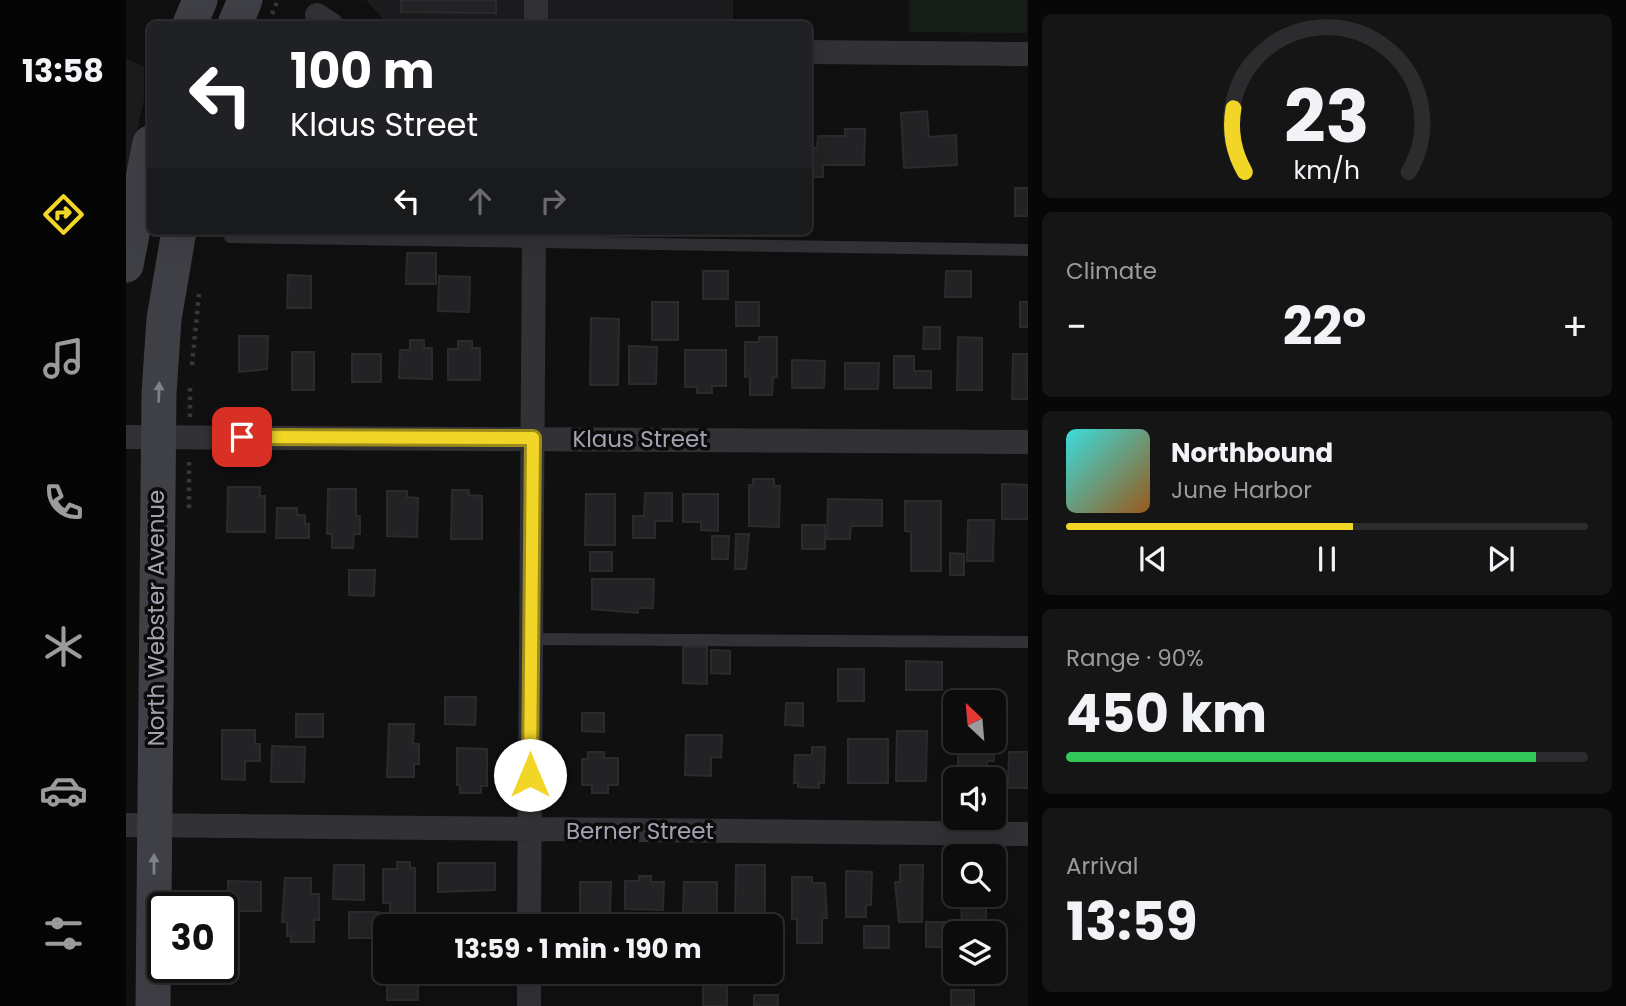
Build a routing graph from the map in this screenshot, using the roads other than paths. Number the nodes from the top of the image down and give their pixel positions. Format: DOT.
graph roads {
  1 [pos="200,0"];
  2 [pos="246,0"];
  3 [pos="536,0"];
  4 [pos="191,21"];
  5 [pos="236,21"];
  6 [pos="536,21"];
  7 [pos="812,52"];
  8 [pos="1027,54"];
  9 [pos="147,158"];
  10 [pos="178,235"];
  11 [pos="230,237"];
  12 [pos="534,237"];
  13 [pos="1027,250"];
  14 [pos="126,265"];
  15 [pos="158,437"];
  16 [pos="533,438"];
  17 [pos="1027,442"];
  18 [pos="531,639"];
  19 [pos="1027,642"];
  20 [pos="140,825"];
  21 [pos="530,830"];
  22 [pos="1027,834"];
  23 [pos="529,914"];
  24 [pos="529,984"];
  25 [pos="153,1006"];
  26 [pos="528,1006"];
  1 -- 4 [label="main road"];
  2 -- 5 [label="main road"];
  3 -- 6 [label="street"];
  7 -- 8 [label="street"];
  9 -- 14 [label="main road"];
  15 -- 10 [label="main road, North Webster Avenue, one-way"];
  11 -- 12 [label="lane"];
  12 -- 13 [label="lane"];
  12 -- 16 [label="street"];
  15 -- 16 [label="street, Klaus Street"];
  15 -- 20 [label="main road, North Webster Avenue"];
  16 -- 17 [label="street, Klaus Street"];
  16 -- 18 [label="street"];
  18 -- 19 [label="lane"];
  18 -- 21 [label="street"];
  20 -- 21 [label="street, Berner Street"];
  25 -- 20 [label="main road, North Webster Avenue, one-way"];
  21 -- 22 [label="street, Berner Street"];
  21 -- 23 [label="street"];
  24 -- 26 [label="street"];
}
